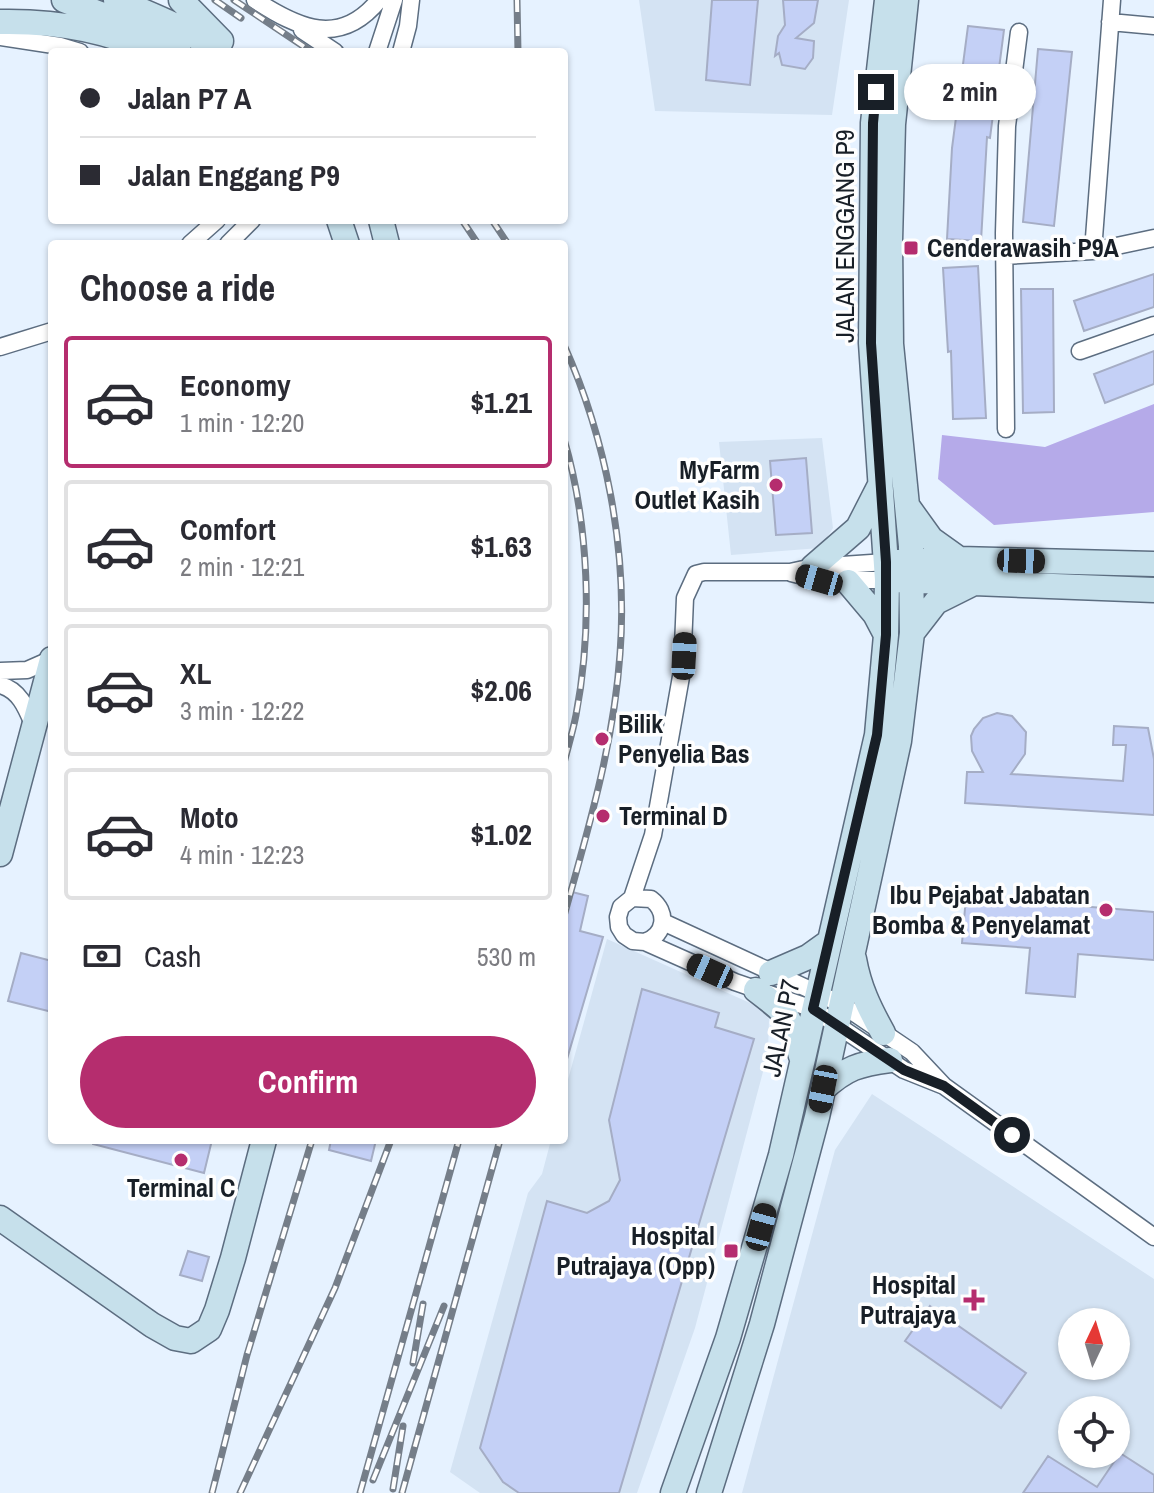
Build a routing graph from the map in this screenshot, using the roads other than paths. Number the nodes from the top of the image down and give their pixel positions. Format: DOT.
graph roads {
  1 [pos="64,0"];
  2 [pos="116,0"];
  3 [pos="181,0"];
  4 [pos="255,0"];
  5 [pos="379,0"];
  6 [pos="394,0"];
  7 [pos="411,0"];
  8 [pos="887,0"];
  9 [pos="906,0"];
  10 [pos="1112,0"];
  11 [pos="277,14"];
  12 [pos="0,22"];
  13 [pos="1110,22"];
  14 [pos="1154,26"];
  15 [pos="1019,32"];
  16 [pos="0,37"];
  17 [pos="67,48"];
  18 [pos="144,48"];
  19 [pos="172,48"];
  20 [pos="215,48"];
  21 [pos="228,48"];
  22 [pos="329,48"];
  23 [pos="378,48"];
  24 [pos="402,48"];
  25 [pos="212,224"];
  26 [pos="248,224"];
  27 [pos="1154,238"];
  28 [pos="194,240"];
  29 [pos="232,240"];
  30 [pos="1093,251"];
  31 [pos="1004,256"];
  32 [pos="1154,325"];
  33 [pos="48,332"];
  34 [pos="0,347"];
  35 [pos="1080,351"];
  36 [pos="1006,429"];
  37 [pos="881,484"];
  38 [pos="907,507"];
  39 [pos="959,559"];
  40 [pos="1154,564"];
  41 [pos="802,570"];
  42 [pos="899,571"];
  43 [pos="848,582"];
  44 [pos="974,583"];
  45 [pos="1154,590"];
  46 [pos="912,633"];
  47 [pos="886,635"];
  48 [pos="48,661"];
  49 [pos="0,671"];
  50 [pos="48,673"];
  51 [pos="0,685"];
  52 [pos="33,724"];
  53 [pos="0,854"];
  54 [pos="632,898"];
  55 [pos="663,922"];
  56 [pos="645,942"];
  57 [pos="841,946"];
  58 [pos="763,982"];
  59 [pos="815,1001"];
  60 [pos="839,1014"];
  61 [pos="883,1033"];
  62 [pos="890,1060"];
  63 [pos="803,1062"];
  64 [pos="944,1086"];
  65 [pos="823,1089"];
  66 [pos="263,1144"];
  67 [pos="0,1218"];
  68 [pos="1154,1237"];
  69 [pos="673,1493"];
  70 [pos="710,1493"];
  1 -- 19 [label="main road"];
  2 -- 20 [label="main road"];
  3 -- 21 [label="main road"];
  4 -- 11 [label="street"];
  5 -- 11 [label="street"];
  6 -- 23 [label="street"];
  7 -- 24 [label="street"];
  8 -- 37 [label="main road, JALAN ENGGANG P9"];
  9 -- 38 [label="main road, JALAN ENGGANG P9"];
  10 -- 13 [label="street"];
  11 -- 22 [label="street"];
  12 -- 18 [label="main road"];
  13 -- 14 [label="street"];
  13 -- 30 [label="street"];
  15 -- 31 [label="street"];
  16 -- 17 [label="street"];
  25 -- 28 [label="street"];
  26 -- 29 [label="street"];
  27 -- 30 [label="street"];
  30 -- 31 [label="street"];
  31 -- 36 [label="street"];
  32 -- 35 [label="street"];
  33 -- 34 [label="street"];
  37 -- 41 [label="main road"];
  37 -- 42 [label="main road, JALAN ENGGANG P9"];
  38 -- 39 [label="main road"];
  38 -- 42 [label="main road, JALAN ENGGANG P9"];
  39 -- 40 [label="main road"];
  39 -- 42 [label="main road"];
  41 -- 42 [label="street"];
  41 -- 43 [label="street"];
  41 -- 54 [label="street"];
  42 -- 43 [label="street"];
  42 -- 44 [label="main road"];
  42 -- 46 [label="main road, JALAN P7"];
  42 -- 47 [label="main road, JALAN P7"];
  43 -- 47 [label="main road"];
  44 -- 45 [label="main road"];
  44 -- 46 [label="main road"];
  46 -- 57 [label="main road, JALAN P7"];
  47 -- 57 [label="main road, JALAN P7"];
  48 -- 49 [label="street"];
  50 -- 52 [label="main road"];
  51 -- 52 [label="street"];
  52 -- 53 [label="main road"];
  54 -- 55 [label="street"];
  54 -- 56 [label="street"];
  55 -- 56 [label="street"];
  55 -- 58 [label="street"];
  56 -- 58 [label="street"];
  57 -- 58 [label="main road"];
  57 -- 59 [label="main road, JALAN P7"];
  57 -- 60 [label="main road, JALAN P7"];
  57 -- 61 [label="main road"];
  58 -- 59 [label="street"];
  58 -- 63 [label="main road"];
  59 -- 60 [label="street"];
  59 -- 63 [label="main road, JALAN P7"];
  60 -- 61 [label="street"];
  60 -- 62 [label="street"];
  60 -- 65 [label="main road, JALAN P7"];
  61 -- 64 [label="street"];
  62 -- 64 [label="street"];
  62 -- 65 [label="main road"];
  63 -- 69 [label="main road, JALAN P7"];
  64 -- 68 [label="street"];
  65 -- 70 [label="main road, JALAN P7"];
  66 -- 67 [label="main road"];
}
